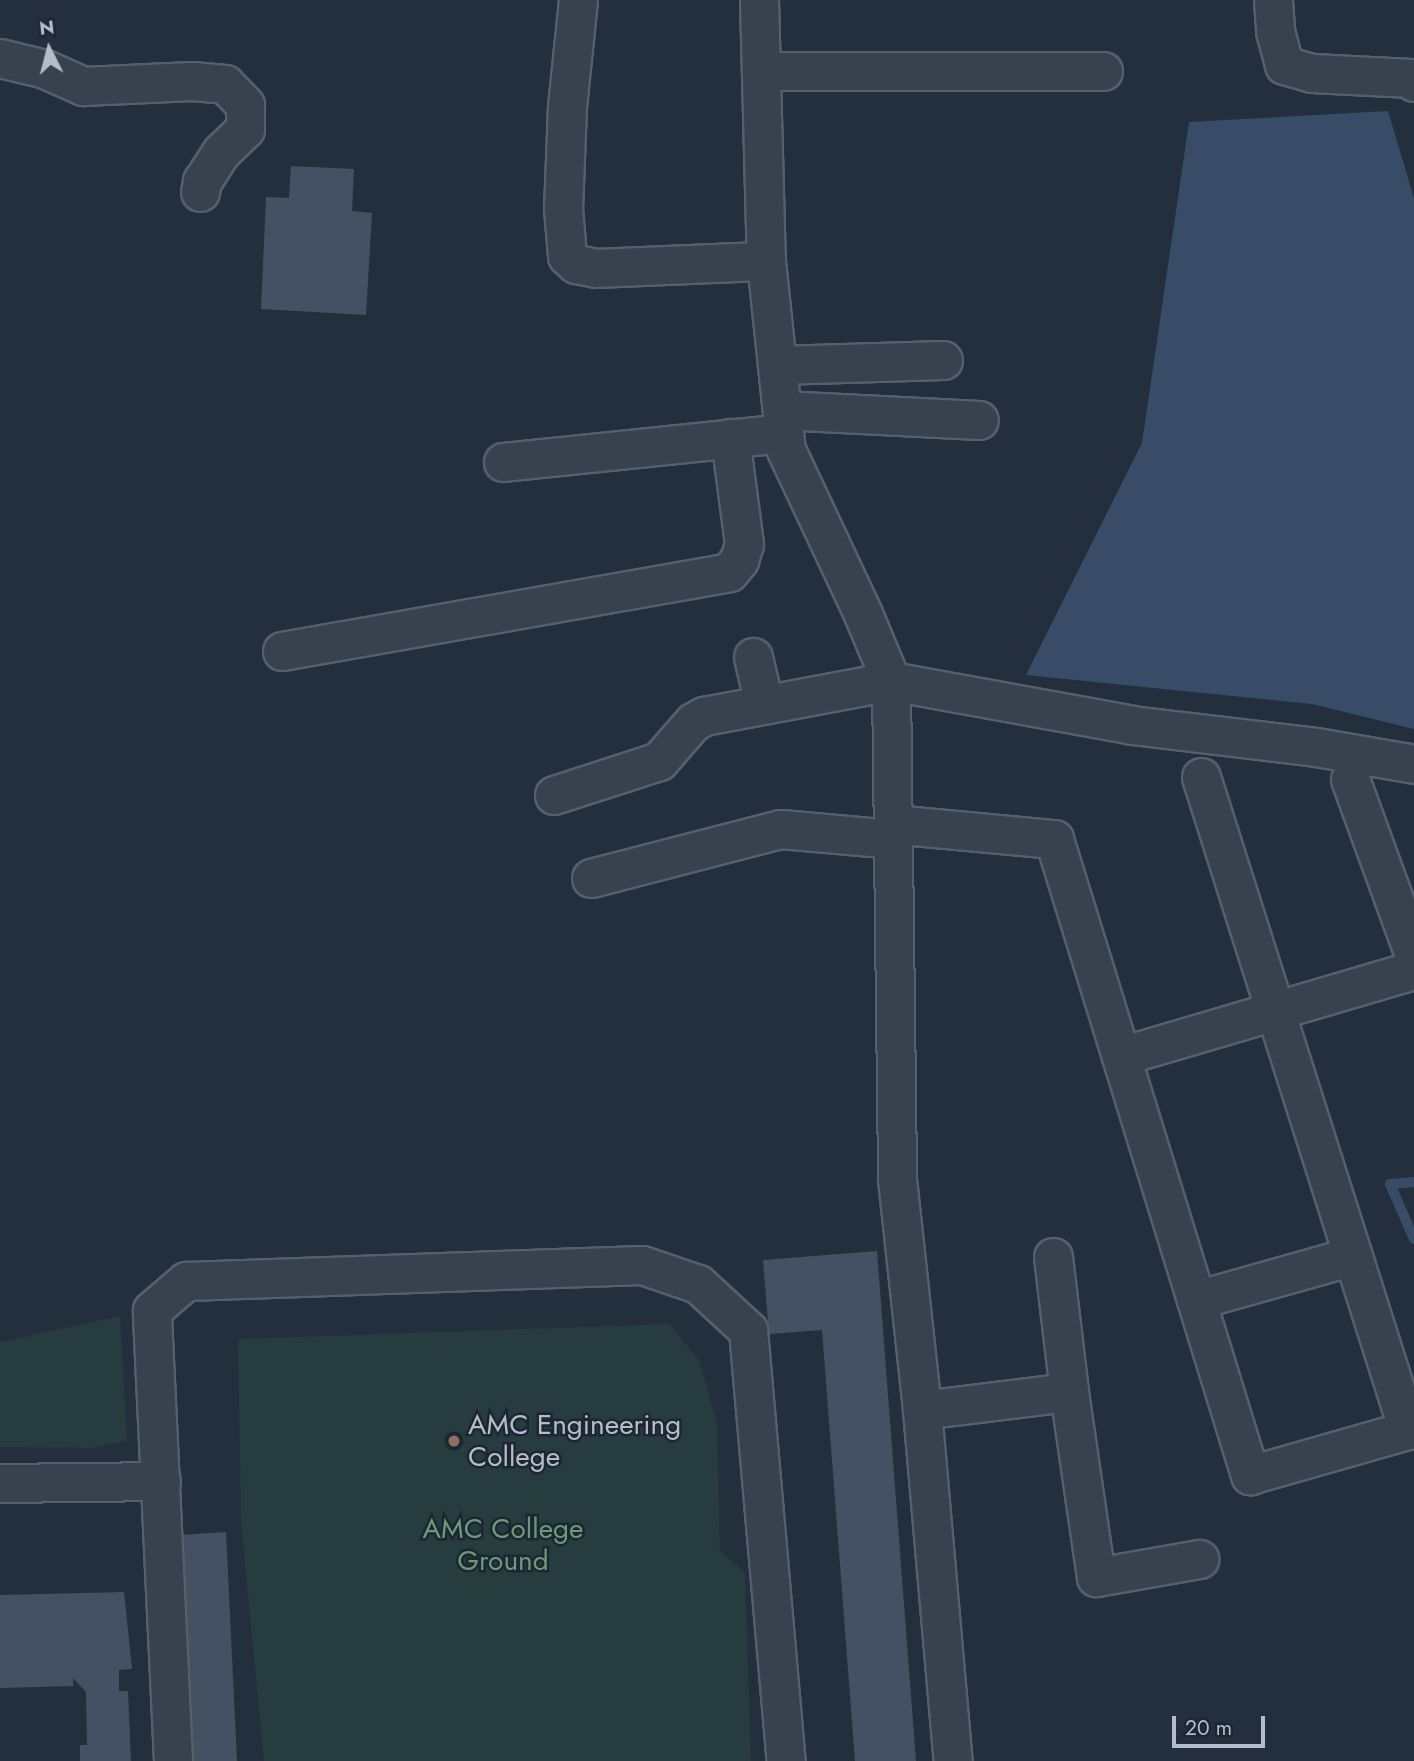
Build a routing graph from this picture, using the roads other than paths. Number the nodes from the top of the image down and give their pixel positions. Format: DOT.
graph roads {
  1 [pos="578,0"];
  2 [pos="759,0"];
  3 [pos="1273,0"];
  4 [pos="0,58"];
  5 [pos="761,71"];
  6 [pos="1103,71"];
  7 [pos="1414,82"];
  8 [pos="200,192"];
  9 [pos="766,261"];
  10 [pos="943,360"];
  11 [pos="778,365"];
  12 [pos="979,420"];
  13 [pos="783,421"];
  14 [pos="730,438"];
  15 [pos="503,462"];
  16 [pos="282,650"];
  17 [pos="753,657"];
  18 [pos="891,681"];
  19 [pos="764,704"];
  20 [pos="1414,764"];
  21 [pos="1201,777"];
  22 [pos="1350,779"];
  23 [pos="554,795"];
  24 [pos="892,831"];
  25 [pos="592,878"];
  26 [pos="1414,955"];
  27 [pos="1414,970"];
  28 [pos="1276,1012"];
  29 [pos="1121,1056"];
  30 [pos="1353,1256"];
  31 [pos="1053,1257"];
  32 [pos="1196,1300"];
  33 [pos="1069,1392"];
  34 [pos="922,1410"];
  35 [pos="0,1457"];
  36 [pos="160,1469"];
  37 [pos="0,1483"];
  38 [pos="1199,1559"];
  39 [pos="173,1761"];
  40 [pos="786,1761"];
  41 [pos="953,1761"];
  1 -- 9 [label="street"];
  2 -- 5 [label="street"];
  3 -- 7 [label="street"];
  4 -- 8 [label="street"];
  5 -- 6 [label="street"];
  5 -- 9 [label="street"];
  9 -- 11 [label="street"];
  10 -- 11 [label="street"];
  11 -- 13 [label="street"];
  12 -- 13 [label="street"];
  13 -- 14 [label="street"];
  13 -- 18 [label="street"];
  14 -- 15 [label="street"];
  14 -- 16 [label="street"];
  17 -- 19 [label="street"];
  18 -- 19 [label="street"];
  18 -- 20 [label="street"];
  18 -- 24 [label="street"];
  19 -- 23 [label="street"];
  21 -- 28 [label="street"];
  22 -- 26 [label="street"];
  24 -- 25 [label="street"];
  24 -- 29 [label="street"];
  24 -- 34 [label="street"];
  27 -- 28 [label="street"];
  28 -- 29 [label="street"];
  28 -- 30 [label="street"];
  29 -- 32 [label="street"];
  30 -- 32 [label="street"];
  30 -- 32 [label="street"];
  31 -- 33 [label="street"];
  33 -- 34 [label="street"];
  33 -- 38 [label="street"];
  34 -- 41 [label="street"];
  35 -- 36 [label="street"];
  36 -- 37 [label="street"];
  36 -- 39 [label="street"];
  36 -- 40 [label="street"];
}
